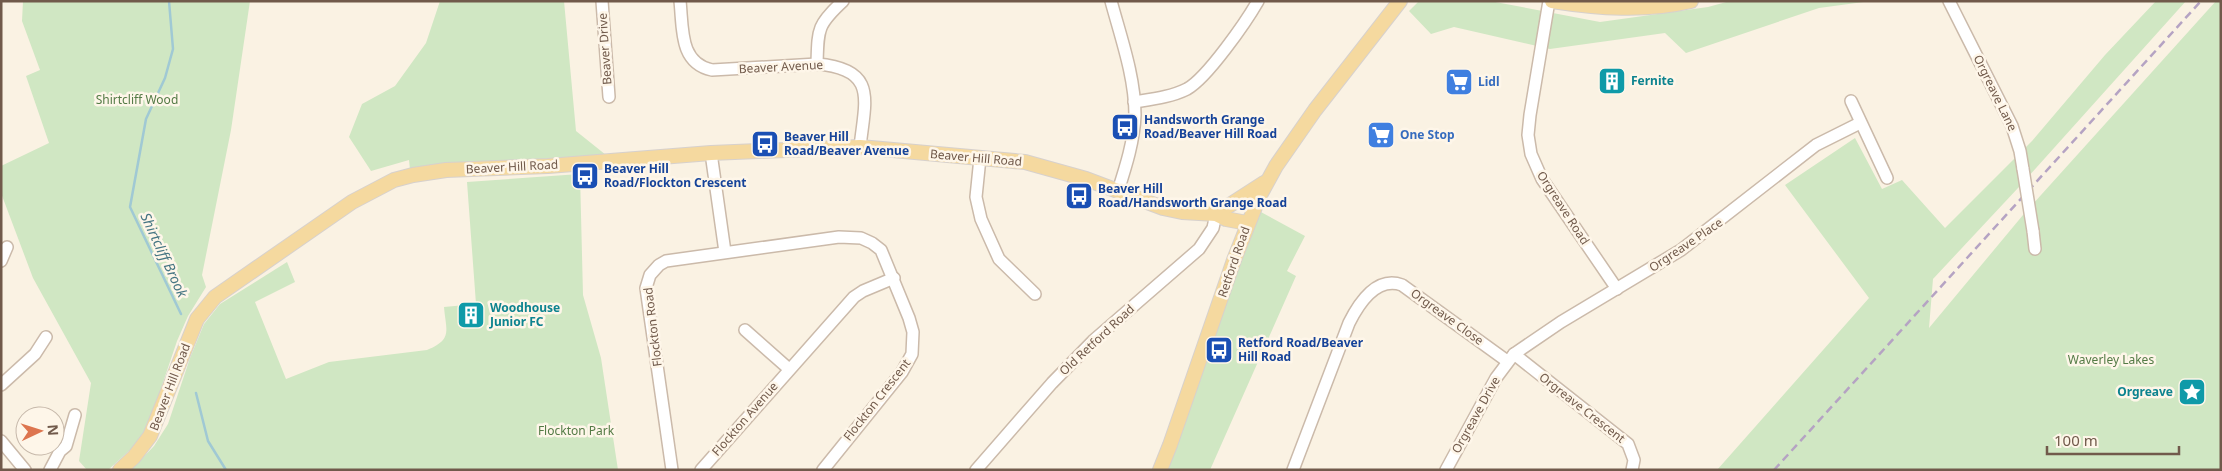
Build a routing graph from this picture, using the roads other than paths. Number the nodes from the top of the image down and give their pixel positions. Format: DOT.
graph roads {
  1 [pos="602,1"];
  2 [pos="680,1"];
  3 [pos="843,1"];
  4 [pos="1111,1"];
  5 [pos="1258,1"];
  6 [pos="1400,1"];
  7 [pos="1550,1"];
  8 [pos="1692,1"];
  9 [pos="1949,1"];
  10 [pos="1604,4"];
  11 [pos="816,64"];
  12 [pos="609,97"];
  13 [pos="1851,101"];
  14 [pos="1134,102"];
  15 [pos="1860,123"];
  16 [pos="860,148"];
  17 [pos="712,153"];
  18 [pos="980,158"];
  19 [pos="1887,178"];
  20 [pos="1267,181"];
  21 [pos="1118,191"];
  22 [pos="1252,210"];
  23 [pos="1220,212"];
  24 [pos="1247,224"];
  25 [pos="8,247"];
  26 [pos="2035,248"];
  27 [pos="725,252"];
  28 [pos="1,261"];
  29 [pos="894,278"];
  30 [pos="1616,289"];
  31 [pos="1035,294"];
  32 [pos="745,330"];
  33 [pos="46,337"];
  34 [pos="1510,358"];
  35 [pos="789,369"];
  36 [pos="1,385"];
  37 [pos="74,415"];
  38 [pos="1,441"];
  39 [pos="1447,469"];
  40 [pos="25,470"];
  41 [pos="50,470"];
  42 [pos="120,470"];
  43 [pos="672,470"];
  44 [pos="701,470"];
  45 [pos="823,470"];
  46 [pos="976,470"];
  47 [pos="1160,470"];
  48 [pos="1293,470"];
  49 [pos="1632,470"];
  1 -- 12 [label="street, Beaver Drive"];
  2 -- 11 [label="street, Beaver Avenue"];
  3 -- 11 [label="street"];
  4 -- 14 [label="street"];
  5 -- 14 [label="street"];
  6 -- 20 [label="main road, Retford Road"];
  7 -- 10 [label="main road"];
  7 -- 30 [label="street, Orgreave Road"];
  8 -- 10 [label="main road"];
  9 -- 26 [label="street, Orgreave Lane, bridge"];
  11 -- 16 [label="street, Beaver Avenue"];
  13 -- 15 [label="street"];
  14 -- 21 [label="street"];
  15 -- 19 [label="street"];
  15 -- 30 [label="street, Orgreave Place"];
  16 -- 17 [label="main road, Beaver Hill Road"];
  16 -- 18 [label="main road, Beaver Hill Road"];
  17 -- 27 [label="street"];
  17 -- 42 [label="main road, Beaver Hill Road"];
  18 -- 21 [label="main road, Beaver Hill Road"];
  18 -- 31 [label="street"];
  20 -- 22 [label="main road, Retford Road"];
  20 -- 23 [label="main road"];
  21 -- 23 [label="main road, Beaver Hill Road"];
  22 -- 23 [label="main road, Beaver Hill Road"];
  22 -- 24 [label="main road, Retford Road"];
  23 -- 24 [label="main road, Beaver Hill Road"];
  23 -- 46 [label="street, Old Retford Road"];
  24 -- 47 [label="main road, Retford Road"];
  25 -- 28 [label="street"];
  27 -- 29 [label="street, Flockton Crescent"];
  27 -- 43 [label="street, Flockton Road"];
  29 -- 35 [label="street, Flockton Avenue"];
  29 -- 45 [label="street, Flockton Crescent"];
  30 -- 34 [label="street, Orgreave Place"];
  32 -- 35 [label="street"];
  33 -- 36 [label="street"];
  34 -- 39 [label="street, Orgreave Drive"];
  34 -- 48 [label="street, Orgreave Close"];
  34 -- 49 [label="street, Orgreave Crescent"];
  35 -- 44 [label="street, Flockton Avenue"];
  37 -- 41 [label="street"];
  38 -- 40 [label="street"];
}
